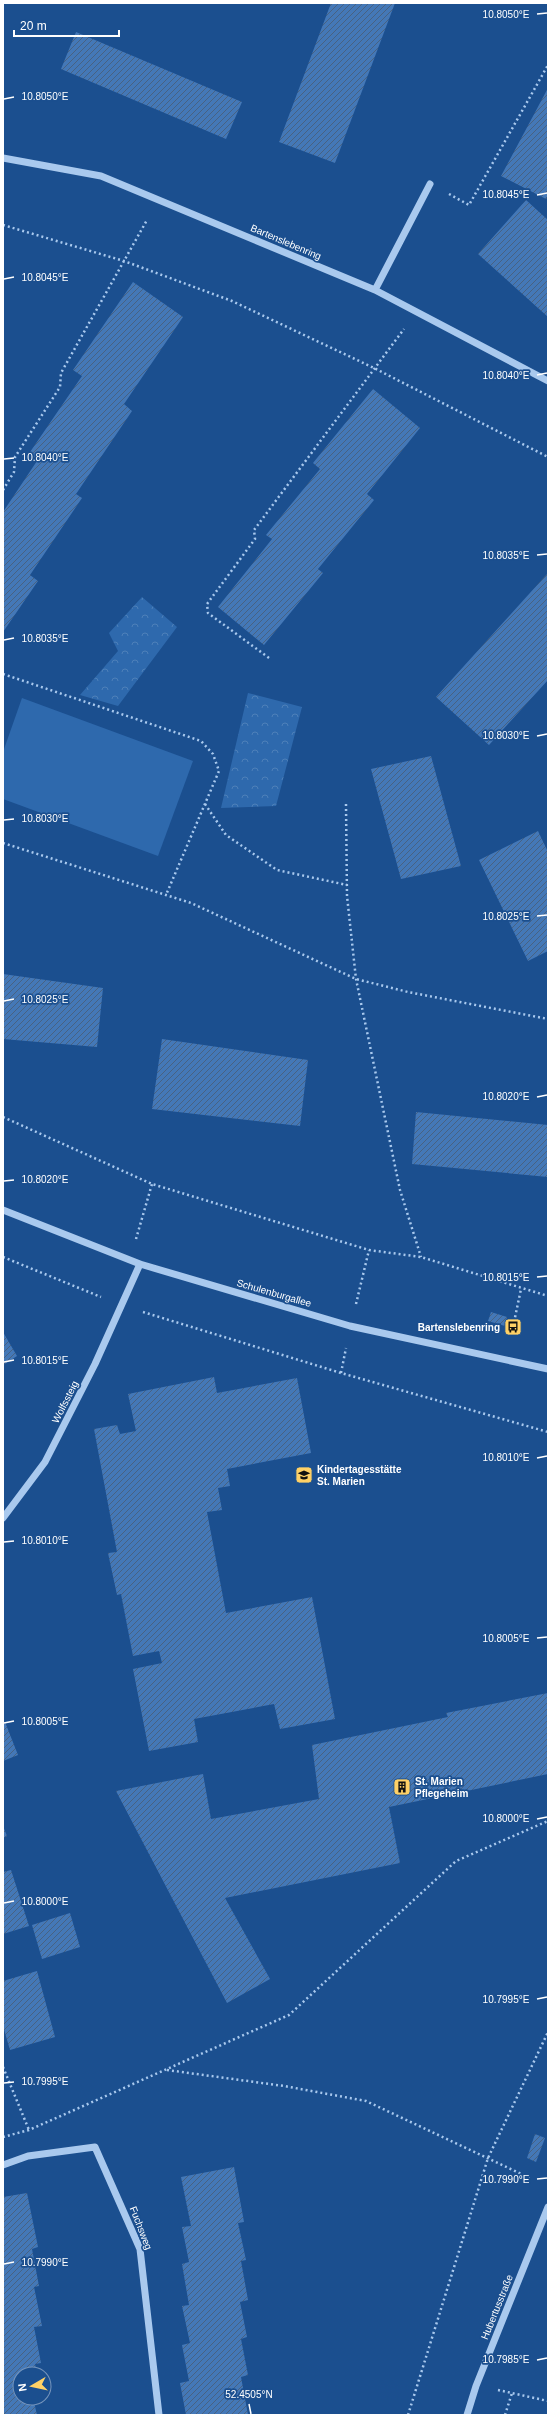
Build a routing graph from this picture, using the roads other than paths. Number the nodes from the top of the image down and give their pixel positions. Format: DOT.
graph roads {
  1 [pos="3,158"];
  2 [pos="430,184"];
  3 [pos="375,290"];
  4 [pos="548,381"];
  5 [pos="3,1210"];
  6 [pos="140,1264"];
  7 [pos="548,1368"];
  8 [pos="3,1518"];
  9 [pos="3,2166"];
  10 [pos="548,2208"];
  11 [pos="159,2415"];
  12 [pos="466,2415"];
  1 -- 3 [label="street, Bartenslebenring"];
  2 -- 3 [label="street"];
  3 -- 4 [label="street, Bartenslebenring"];
  5 -- 6 [label="street, Schulenburgallee"];
  6 -- 7 [label="street, Schulenburgallee"];
  6 -- 8 [label="street, Wolfssteig"];
  9 -- 11 [label="street, Fuchsweg"];
  10 -- 12 [label="street, Hubertusstraße"];
}
